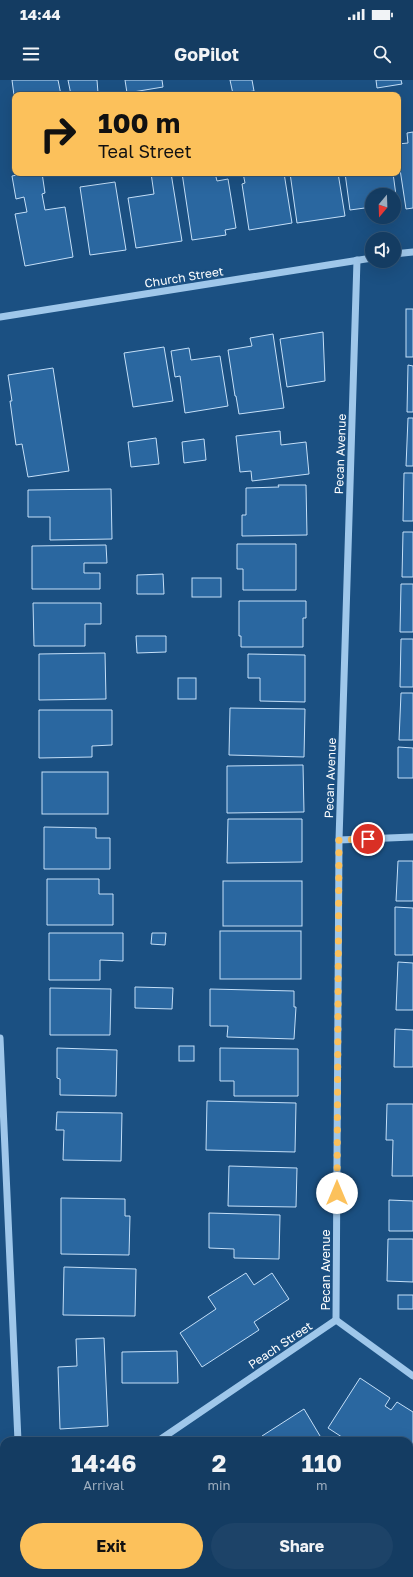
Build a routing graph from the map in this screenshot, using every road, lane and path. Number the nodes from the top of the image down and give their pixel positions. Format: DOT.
graph roads {
  1 [pos="413,252"];
  2 [pos="401,253"];
  3 [pos="365,259"];
  4 [pos="357,260"];
  5 [pos="0,317"];
  6 [pos="413,837"];
  7 [pos="339,840"];
  8 [pos="0,1038"];
  9 [pos="336,1320"];
  10 [pos="413,1376"];
  11 [pos="18,1437"];
  12 [pos="164,1437"];
  1 -- 2 [label="street"];
  3 -- 4 [label="street, Church Street"];
  4 -- 5 [label="street, Church Street"];
  4 -- 7 [label="street, Pecan Avenue"];
  6 -- 7 [label="street"];
  7 -- 9 [label="street, Pecan Avenue"];
  8 -- 11 [label="street"];
  9 -- 10 [label="street"];
  9 -- 12 [label="street, Peach Street"];
}
